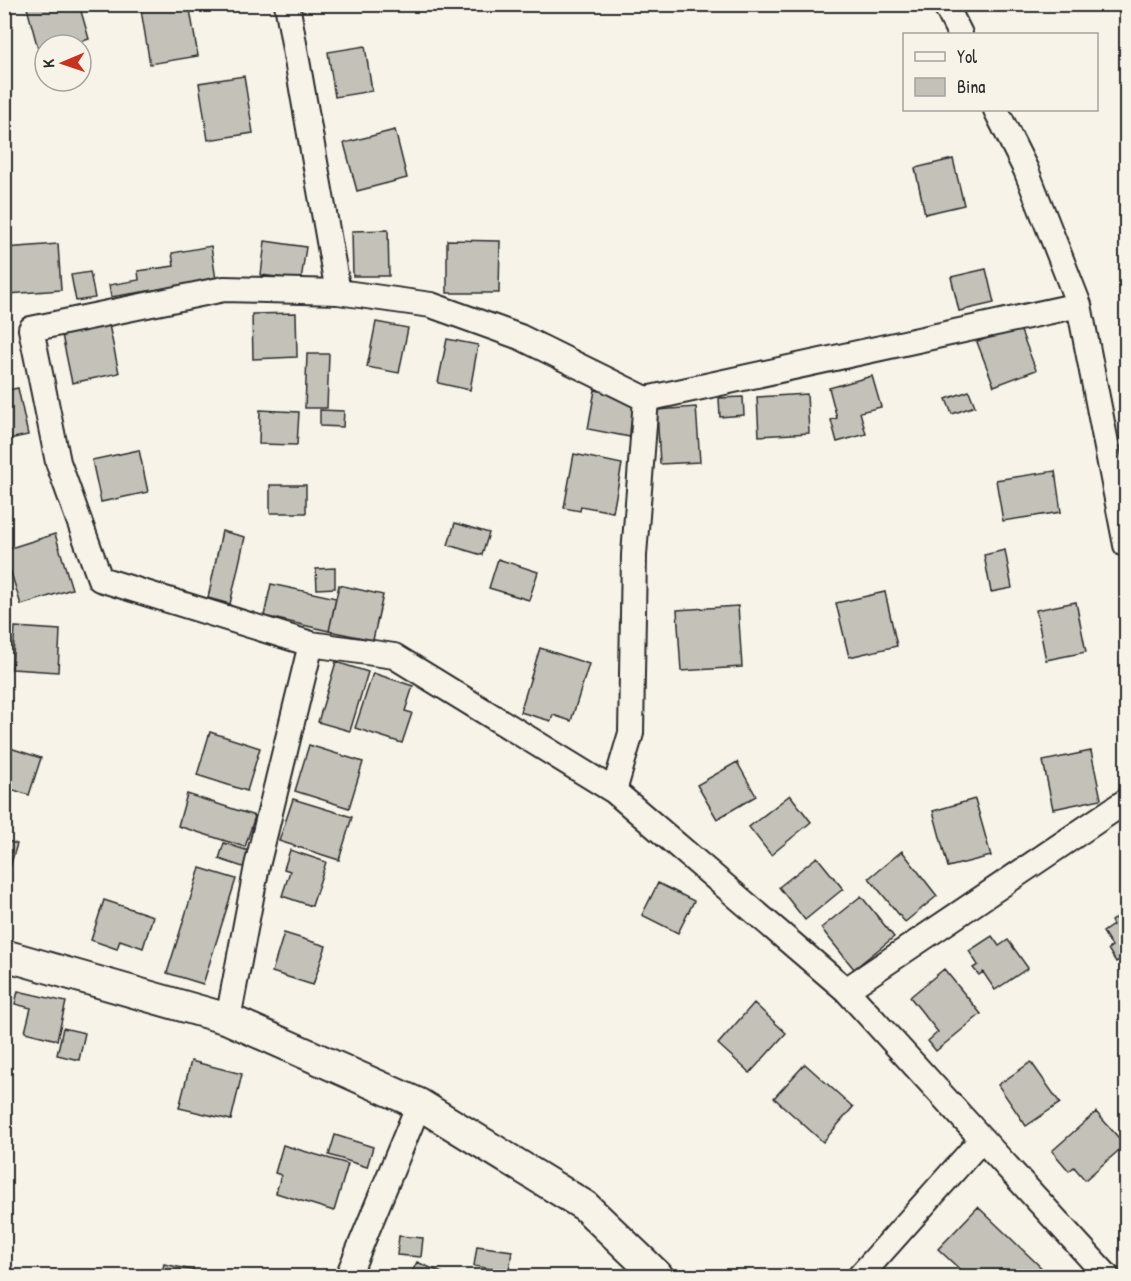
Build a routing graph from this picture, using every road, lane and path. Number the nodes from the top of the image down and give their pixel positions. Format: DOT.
graph roads {
  1 [pos="287,4"];
  2 [pos="945,4"];
  3 [pos="960,33"];
  4 [pos="996,111"];
  5 [pos="338,292"];
  6 [pos="1079,305"];
  7 [pos="646,399"];
  8 [pos="1126,545"];
  9 [pos="312,644"];
  10 [pos="614,791"];
  11 [pos="1126,801"];
  12 [pos="4,955"];
  13 [pos="846,990"];
  14 [pos="228,1019"];
  15 [pos="419,1104"];
  16 [pos="982,1139"];
  17 [pos="348,1276"];
  18 [pos="658,1276"];
  19 [pos="860,1276"];
  20 [pos="1107,1276"];
  1 -- 5 [label="street"];
  2 -- 3 [label="street"];
  4 -- 6 [label="street"];
  5 -- 7 [label="street"];
  5 -- 9 [label="street"];
  6 -- 7 [label="street"];
  6 -- 8 [label="street"];
  7 -- 10 [label="street"];
  9 -- 10 [label="street"];
  9 -- 14 [label="street"];
  10 -- 13 [label="street"];
  11 -- 13 [label="street"];
  12 -- 14 [label="street"];
  13 -- 16 [label="street"];
  14 -- 15 [label="street"];
  15 -- 17 [label="street"];
  15 -- 18 [label="street"];
  16 -- 19 [label="street"];
  16 -- 20 [label="street"];
}
